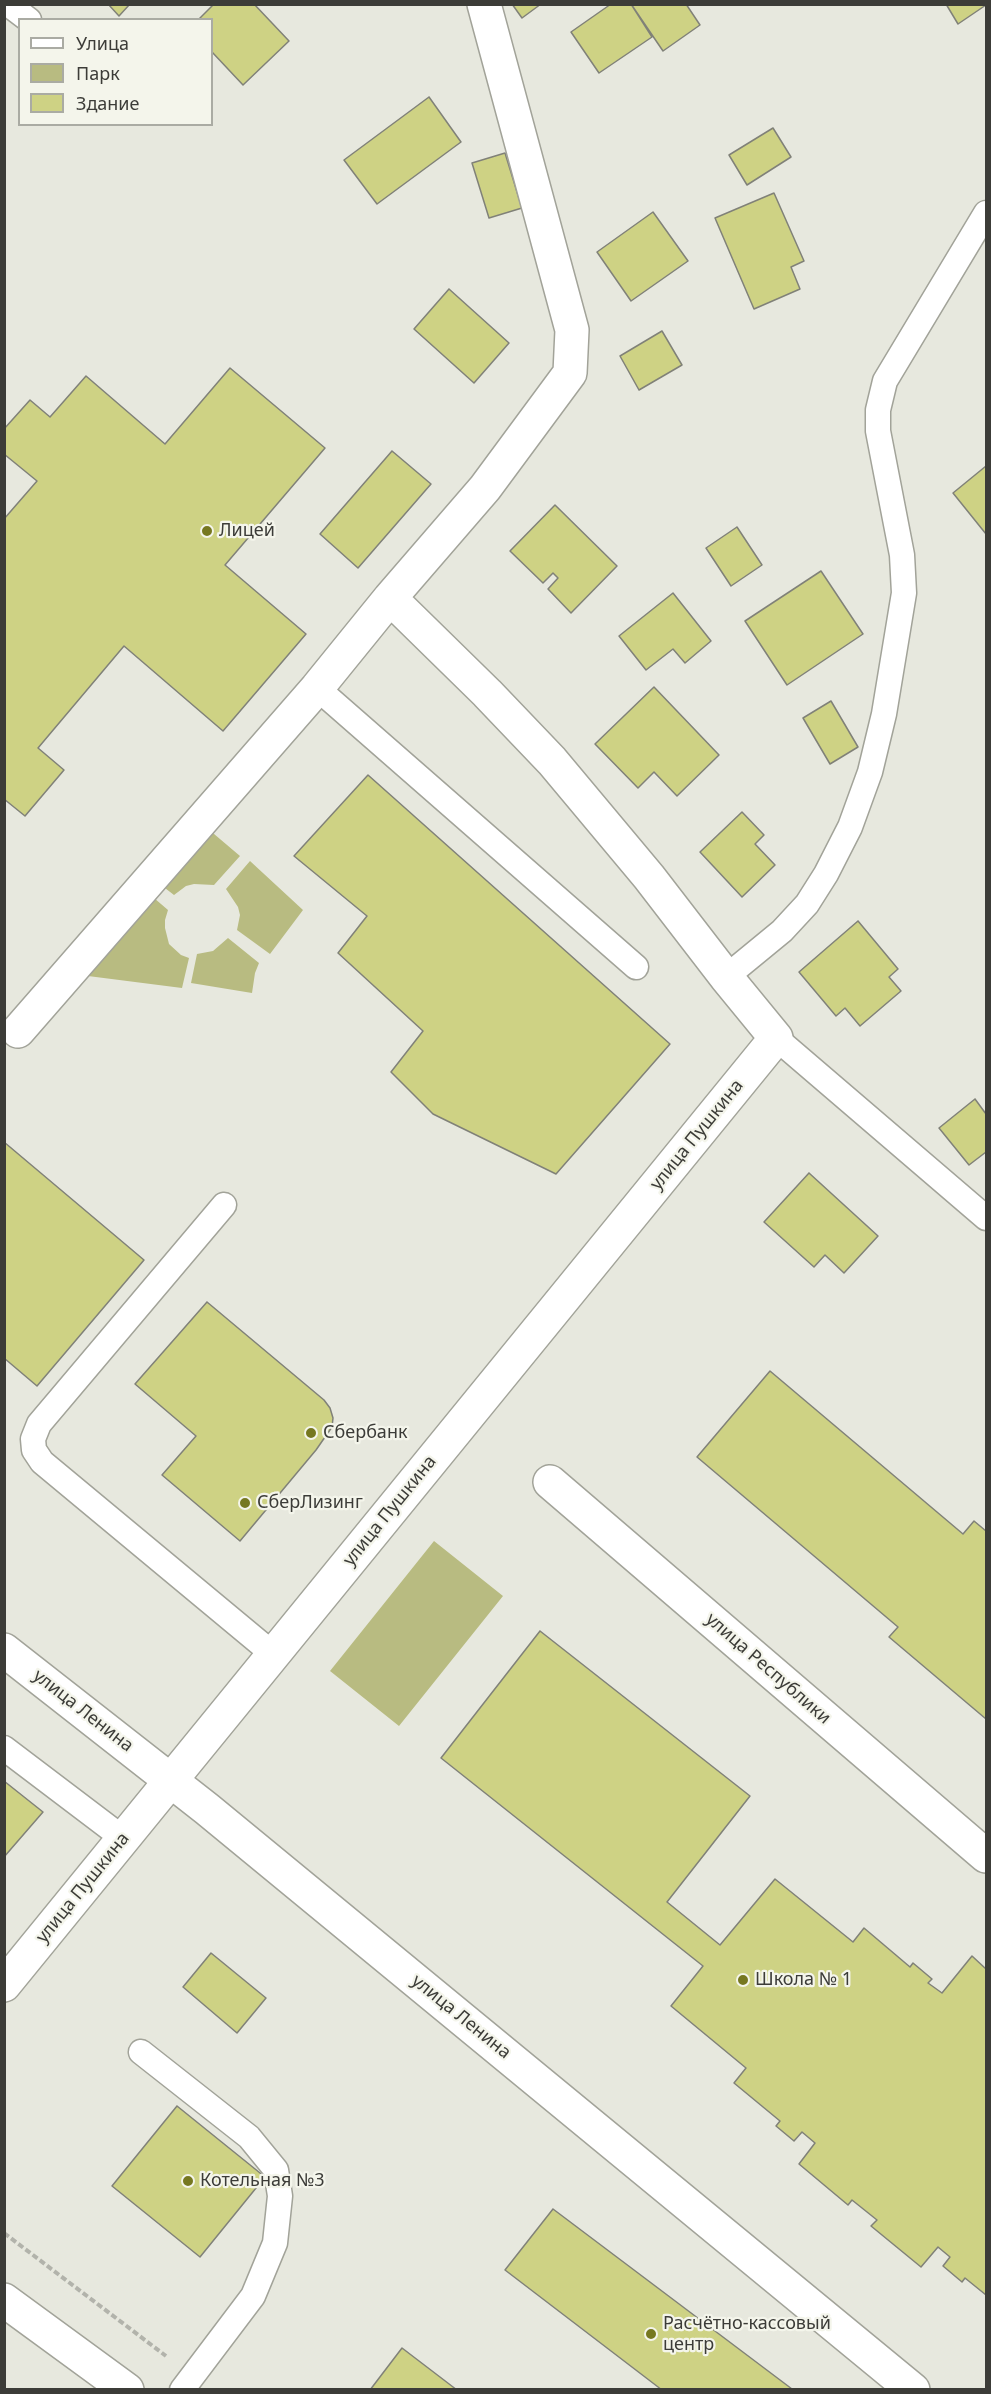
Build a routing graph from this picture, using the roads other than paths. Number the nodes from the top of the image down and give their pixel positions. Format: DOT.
graph roads {
  1 [pos="8,4"];
  2 [pos="484,4"];
  3 [pos="26,18"];
  4 [pos="987,213"];
  5 [pos="390,598"];
  6 [pos="317,688"];
  7 [pos="636,967"];
  8 [pos="726,977"];
  9 [pos="18,1031"];
  10 [pos="776,1038"];
  11 [pos="224,1205"];
  12 [pos="987,1218"];
  13 [pos="550,1482"];
  14 [pos="4,1650"];
  15 [pos="273,1654"];
  16 [pos="4,1748"];
  17 [pos="171,1779"];
  18 [pos="124,1839"];
  19 [pos="987,1856"];
  20 [pos="4,1985"];
  21 [pos="141,2052"];
  22 [pos="4,2300"];
  23 [pos="188,2383"];
  24 [pos="128,2390"];
  25 [pos="914,2390"];
  1 -- 3 [label="lane"];
  2 -- 5 [label="street"];
  4 -- 8 [label="lane"];
  5 -- 6 [label="street"];
  5 -- 8 [label="street"];
  6 -- 7 [label="lane"];
  6 -- 9 [label="street"];
  8 -- 10 [label="street"];
  10 -- 12 [label="lane"];
  10 -- 15 [label="street, улица Пушкина"];
  11 -- 15 [label="lane"];
  13 -- 19 [label="street, улица Республики"];
  14 -- 17 [label="street, улица Ленина"];
  15 -- 17 [label="street, улица Пушкина"];
  16 -- 18 [label="lane"];
  17 -- 18 [label="street, улица Пушкина"];
  17 -- 25 [label="street, улица Ленина"];
  18 -- 20 [label="street, улица Пушкина"];
  21 -- 23 [label="lane"];
  22 -- 24 [label="street"];
}
